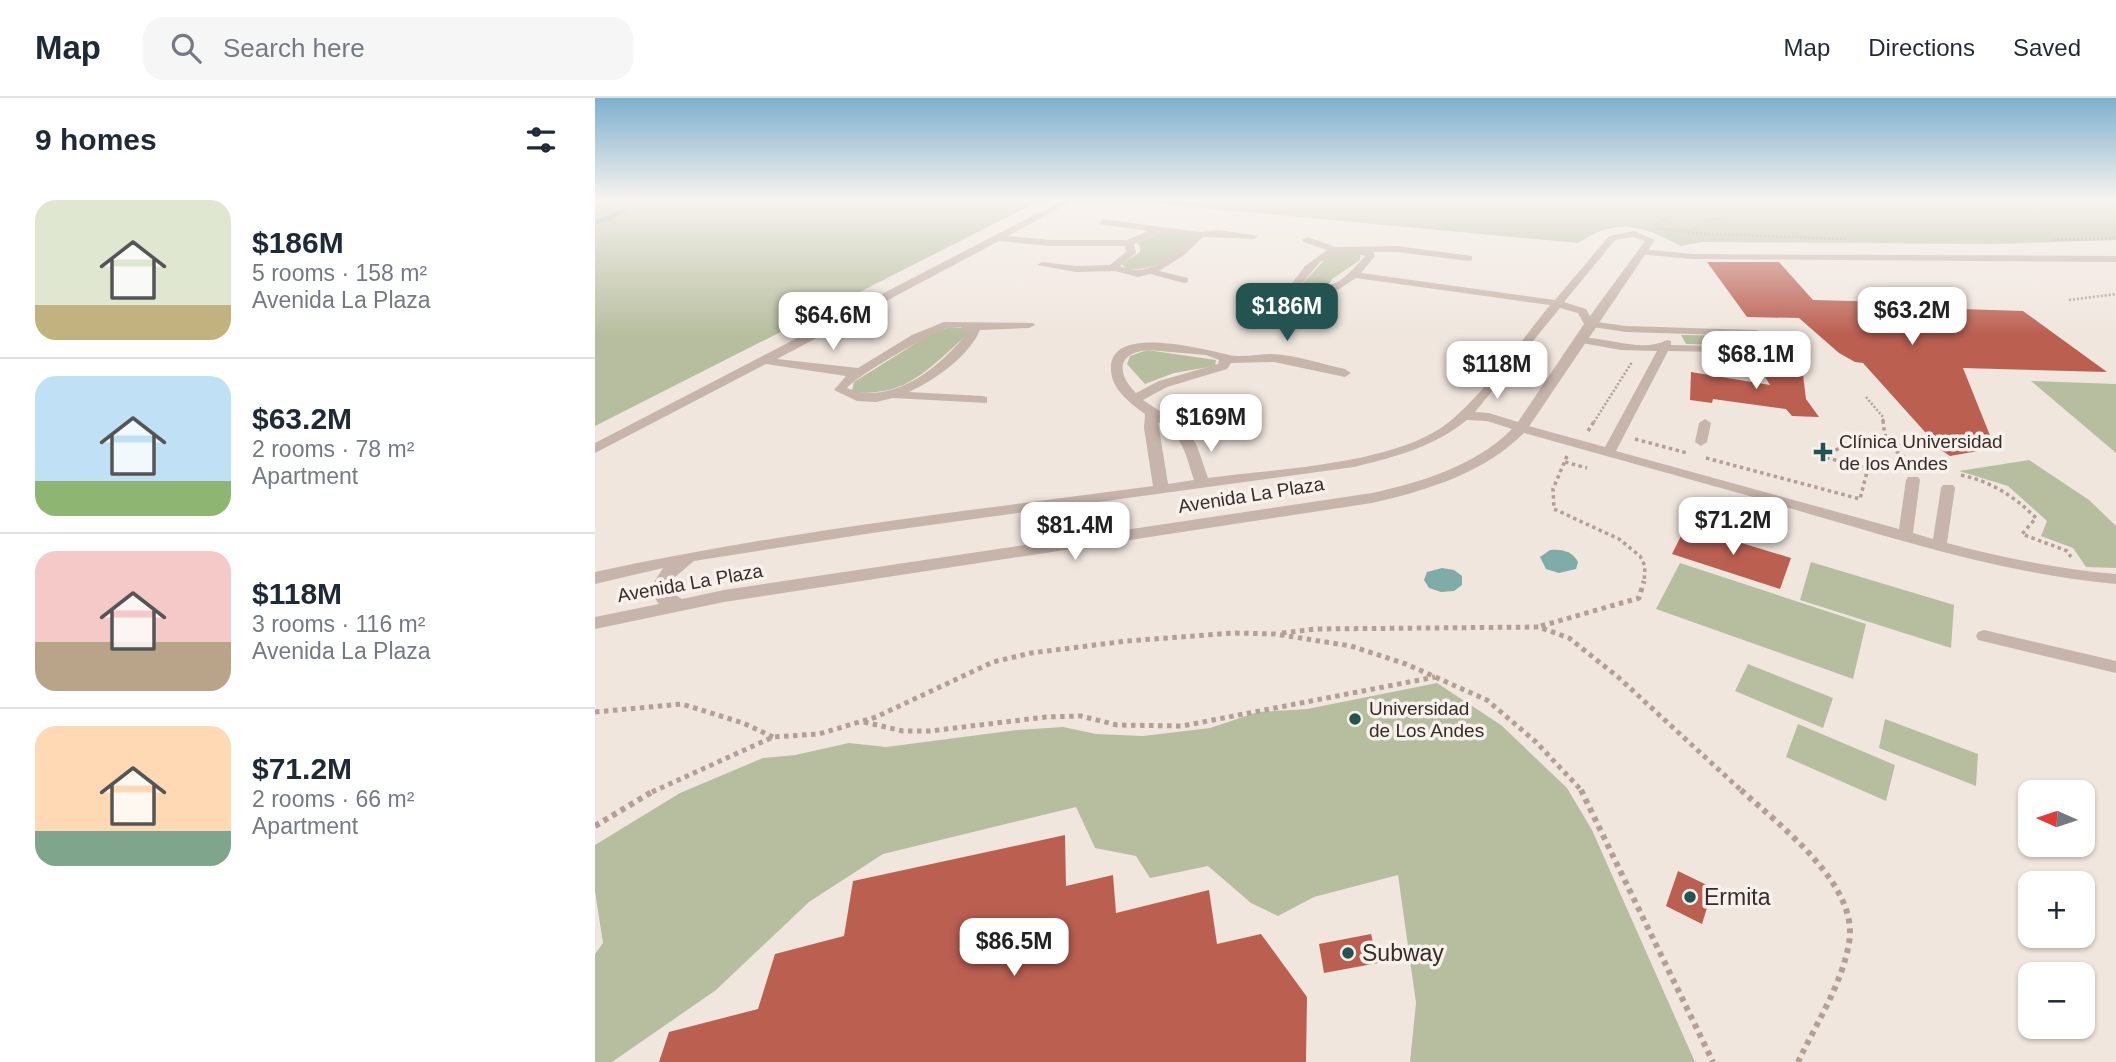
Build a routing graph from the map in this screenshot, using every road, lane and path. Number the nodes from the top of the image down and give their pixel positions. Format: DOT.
graph roads {
  1 [pos="984,245"];
  2 [pos="1129,245"];
  3 [pos="1191,245"];
  4 [pos="1321,245"];
  5 [pos="1606,245"];
  6 [pos="1641,245"];
  7 [pos="1602,248"];
  8 [pos="1333,249"];
  9 [pos="1634,249"];
  10 [pos="1363,250"];
  11 [pos="1469,258"];
  12 [pos="2116,259"];
  13 [pos="1042,265"];
  14 [pos="1116,268"];
  15 [pos="1151,271"];
  16 [pos="1354,275"];
  17 [pos="1184,280"];
  18 [pos="1247,288"];
  19 [pos="1296,289"];
  20 [pos="1321,293"];
  21 [pos="2116,294"];
  22 [pos="2069,300"];
  23 [pos="1553,307"];
  24 [pos="1332,312"];
  25 [pos="1590,324"];
  26 [pos="1029,325"];
  27 [pos="972,327"];
  28 [pos="1663,331"];
  29 [pos="1580,340"];
  30 [pos="1664,348"];
  31 [pos="1637,354"];
  32 [pos="1226,359"];
  33 [pos="764,360"];
  34 [pos="748,369"];
  35 [pos="859,372"];
  36 [pos="1345,373"];
  37 [pos="844,383"];
  38 [pos="893,394"];
  39 [pos="1866,397"];
  40 [pos="1137,398"];
  41 [pos="982,400"];
  42 [pos="1152,414"];
  43 [pos="1464,416"];
  44 [pos="1705,423"];
  45 [pos="1521,428"];
  46 [pos="1589,431"];
  47 [pos="1618,434"];
  48 [pos="1575,435"];
  49 [pos="1701,442"];
  50 [pos="1888,446"];
  51 [pos="1930,447"];
  52 [pos="595,449"];
  53 [pos="1609,451"];
  54 [pos="1565,462"];
  55 [pos="1918,465"];
  56 [pos="1587,468"];
  57 [pos="1913,480"];
  58 [pos="1950,481"];
  59 [pos="1202,482"];
  60 [pos="1161,488"];
  61 [pos="1761,495"];
  62 [pos="1749,516"];
  63 [pos="1905,535"];
  64 [pos="1939,545"];
  65 [pos="694,556"];
  66 [pos="2087,577"];
  67 [pos="595,578"];
  68 [pos="2116,579"];
  69 [pos="678,604"];
  70 [pos="595,622"];
  71 [pos="1539,627"];
  72 [pos="1275,634"];
  73 [pos="1983,636"];
  74 [pos="2116,667"];
  75 [pos="1435,677"];
  76 [pos="595,712"];
  77 [pos="863,721"];
  78 [pos="773,737"];
  79 [pos="595,826"];
  80 [pos="1713,1062"];
  81 [pos="1798,1062"];
  1 -- 33 [label="street"];
  2 -- 14 [label="street"];
  3 -- 15 [label="street"];
  4 -- 8 [label="street"];
  5 -- 7 [label="street, Avenida La Plaza"];
  6 -- 9 [label="street, Avenida La Plaza"];
  7 -- 9 [label="street"];
  7 -- 23 [label="street, Avenida La Plaza"];
  8 -- 10 [label="street"];
  8 -- 19 [label="street"];
  9 -- 12 [label="lane"];
  9 -- 25 [label="street, Avenida La Plaza"];
  10 -- 11 [label="street"];
  10 -- 16 [label="street"];
  13 -- 14 [label="street"];
  14 -- 15 [label="street"];
  15 -- 17 [label="street"];
  16 -- 20 [label="street"];
  16 -- 23 [label="street"];
  18 -- 19 [label="street"];
  19 -- 20 [label="street"];
  20 -- 24 [label="street"];
  21 -- 22 [label="path"];
  23 -- 25 [label="street"];
  23 -- 43 [label="street, Avenida La Plaza"];
  25 -- 28 [label="lane"];
  25 -- 29 [label="street, Avenida La Plaza"];
  26 -- 27 [label="street"];
  27 -- 35 [label="street"];
  27 -- 38 [label="street"];
  28 -- 30 [label="lane"];
  28 -- 30 [label="lane"];
  29 -- 30 [label="lane"];
  29 -- 45 [label="street, Avenida La Plaza"];
  30 -- 47 [label="lane"];
  31 -- 46 [label="path"];
  32 -- 36 [label="street"];
  32 -- 40 [label="street"];
  32 -- 40 [label="street"];
  33 -- 34 [label="street"];
  33 -- 35 [label="street"];
  34 -- 37 [label="street"];
  34 -- 52 [label="street"];
  35 -- 37 [label="street"];
  37 -- 38 [label="street"];
  38 -- 41 [label="street"];
  39 -- 50 [label="path"];
  40 -- 42 [label="street"];
  42 -- 59 [label="street"];
  42 -- 60 [label="street"];
  43 -- 45 [label="street"];
  43 -- 59 [label="street, Avenida La Plaza"];
  44 -- 49 [label="lane"];
  45 -- 48 [label="lane"];
  45 -- 69 [label="street, Avenida La Plaza"];
  46 -- 47 [label="path"];
  46 -- 48 [label="path"];
  47 -- 50 [label="path"];
  47 -- 53 [label="lane"];
  48 -- 53 [label="lane"];
  48 -- 54 [label="path"];
  50 -- 51 [label="path"];
  50 -- 55 [label="path"];
  53 -- 61 [label="lane"];
  54 -- 56 [label="path"];
  54 -- 71 [label="path"];
  57 -- 63 [label="lane"];
  58 -- 64 [label="lane"];
  58 -- 66 [label="path"];
  59 -- 60 [label="street, Avenida La Plaza"];
  60 -- 65 [label="street, Avenida La Plaza"];
  61 -- 62 [label="lane"];
  61 -- 63 [label="lane"];
  63 -- 64 [label="lane"];
  64 -- 66 [label="lane"];
  65 -- 67 [label="street, Avenida La Plaza"];
  65 -- 69 [label="street"];
  66 -- 68 [label="lane"];
  69 -- 70 [label="street, Avenida La Plaza"];
  71 -- 72 [label="path"];
  71 -- 81 [label="path"];
  72 -- 75 [label="path"];
  72 -- 77 [label="path"];
  73 -- 74 [label="lane"];
  75 -- 77 [label="path"];
  75 -- 80 [label="path"];
  76 -- 78 [label="path"];
  77 -- 78 [label="path"];
  78 -- 79 [label="path"];
}
